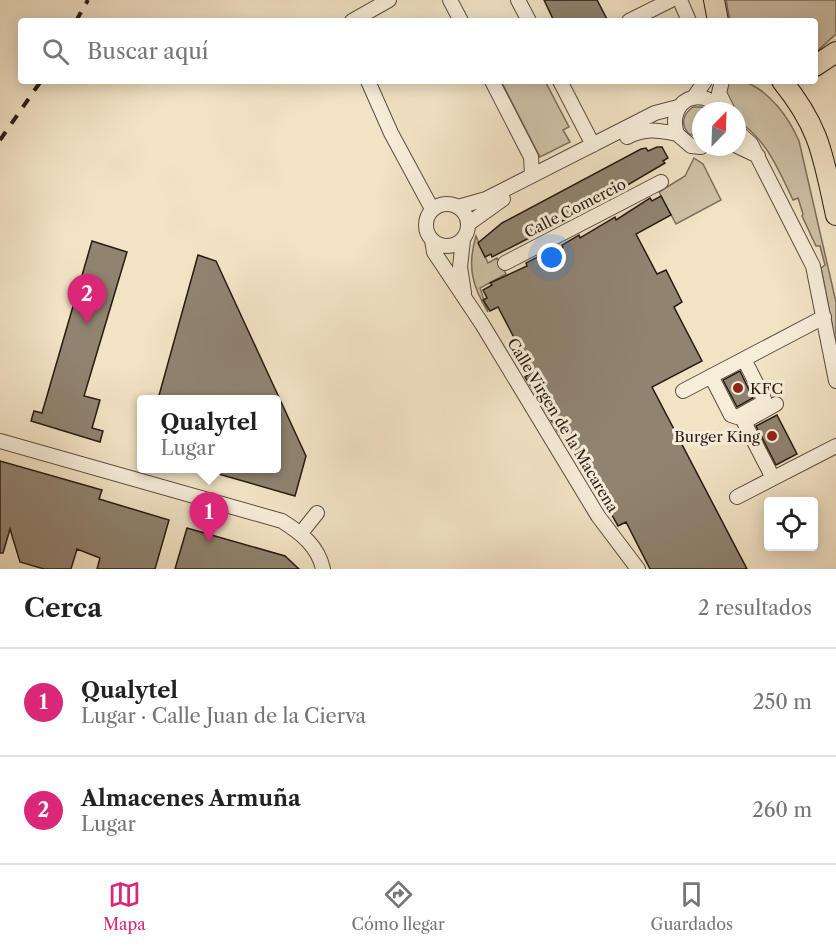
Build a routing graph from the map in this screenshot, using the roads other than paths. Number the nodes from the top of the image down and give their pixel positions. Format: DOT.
graph roads {
  1 [pos="389,0"];
  2 [pos="450,0"];
  3 [pos="518,0"];
  4 [pos="671,0"];
  5 [pos="680,0"];
  6 [pos="714,0"];
  7 [pos="357,18"];
  8 [pos="459,18"];
  9 [pos="527,18"];
  10 [pos="635,18"];
  11 [pos="688,18"];
  12 [pos="717,18"];
  13 [pos="836,52"];
  14 [pos="818,64"];
  15 [pos="370,84"];
  16 [pos="494,84"];
  17 [pos="562,84"];
  18 [pos="703,84"];
  19 [pos="717,84"];
  20 [pos="721,84"];
  21 [pos="784,84"];
  22 [pos="694,97"];
  23 [pos="711,102"];
  24 [pos="720,102"];
  25 [pos="720,102"];
  26 [pos="678,107"];
  27 [pos="677,134"];
  28 [pos="746,139"];
  29 [pos="593,144"];
  30 [pos="692,146"];
  31 [pos="746,150"];
  32 [pos="758,156"];
  33 [pos="532,175"];
  34 [pos="661,182"];
  35 [pos="458,207"];
  36 [pos="432,209"];
  37 [pos="836,215"];
  38 [pos="468,224"];
  39 [pos="432,240"];
  40 [pos="462,240"];
  41 [pos="505,263"];
  42 [pos="465,295"];
  43 [pos="824,317"];
  44 [pos="744,359"];
  45 [pos="711,376"];
  46 [pos="836,381"];
  47 [pos="683,391"];
  48 [pos="776,404"];
  49 [pos="0,441"];
  50 [pos="836,446"];
  51 [pos="773,478"];
  52 [pos="736,496"];
  53 [pos="317,513"];
  54 [pos="301,533"];
  55 [pos="323,569"];
  56 [pos="638,569"];
  1 -- 7 [label="street"];
  2 -- 8 [label="street"];
  3 -- 9 [label="street"];
  4 -- 10 [label="street"];
  5 -- 11 [label="street"];
  6 -- 12 [label="highway"];
  13 -- 14 [label="highway"];
  15 -- 36 [label="street"];
  16 -- 33 [label="street"];
  17 -- 29 [label="street"];
  18 -- 22 [label="street"];
  19 -- 24 [label="street"];
  20 -- 25 [label="street"];
  21 -- 37 [label="highway"];
  22 -- 23 [label="street"];
  22 -- 26 [label="street"];
  26 -- 27 [label="street"];
  26 -- 29 [label="street"];
  27 -- 30 [label="street"];
  27 -- 38 [label="street"];
  28 -- 32 [label="street"];
  29 -- 33 [label="street"];
  31 -- 32 [label="street"];
  32 -- 43 [label="street"];
  33 -- 35 [label="street"];
  34 -- 41 [label="street, Calle Comercio"];
  35 -- 36 [label="street"];
  35 -- 38 [label="street"];
  36 -- 39 [label="street"];
  38 -- 40 [label="street"];
  39 -- 40 [label="street"];
  39 -- 42 [label="street, Calle Virgen de la Macarena"];
  40 -- 42 [label="street, Calle Virgen de la Macarena"];
  42 -- 56 [label="street, Calle Virgen de la Macarena"];
  43 -- 44 [label="street"];
  43 -- 46 [label="street"];
  44 -- 45 [label="street"];
  44 -- 45 [label="street"];
  45 -- 47 [label="street"];
  48 -- 51 [label="street"];
  49 -- 54 [label="street"];
  50 -- 51 [label="street"];
  51 -- 52 [label="street"];
  53 -- 54 [label="street"];
  54 -- 55 [label="street"];
}
